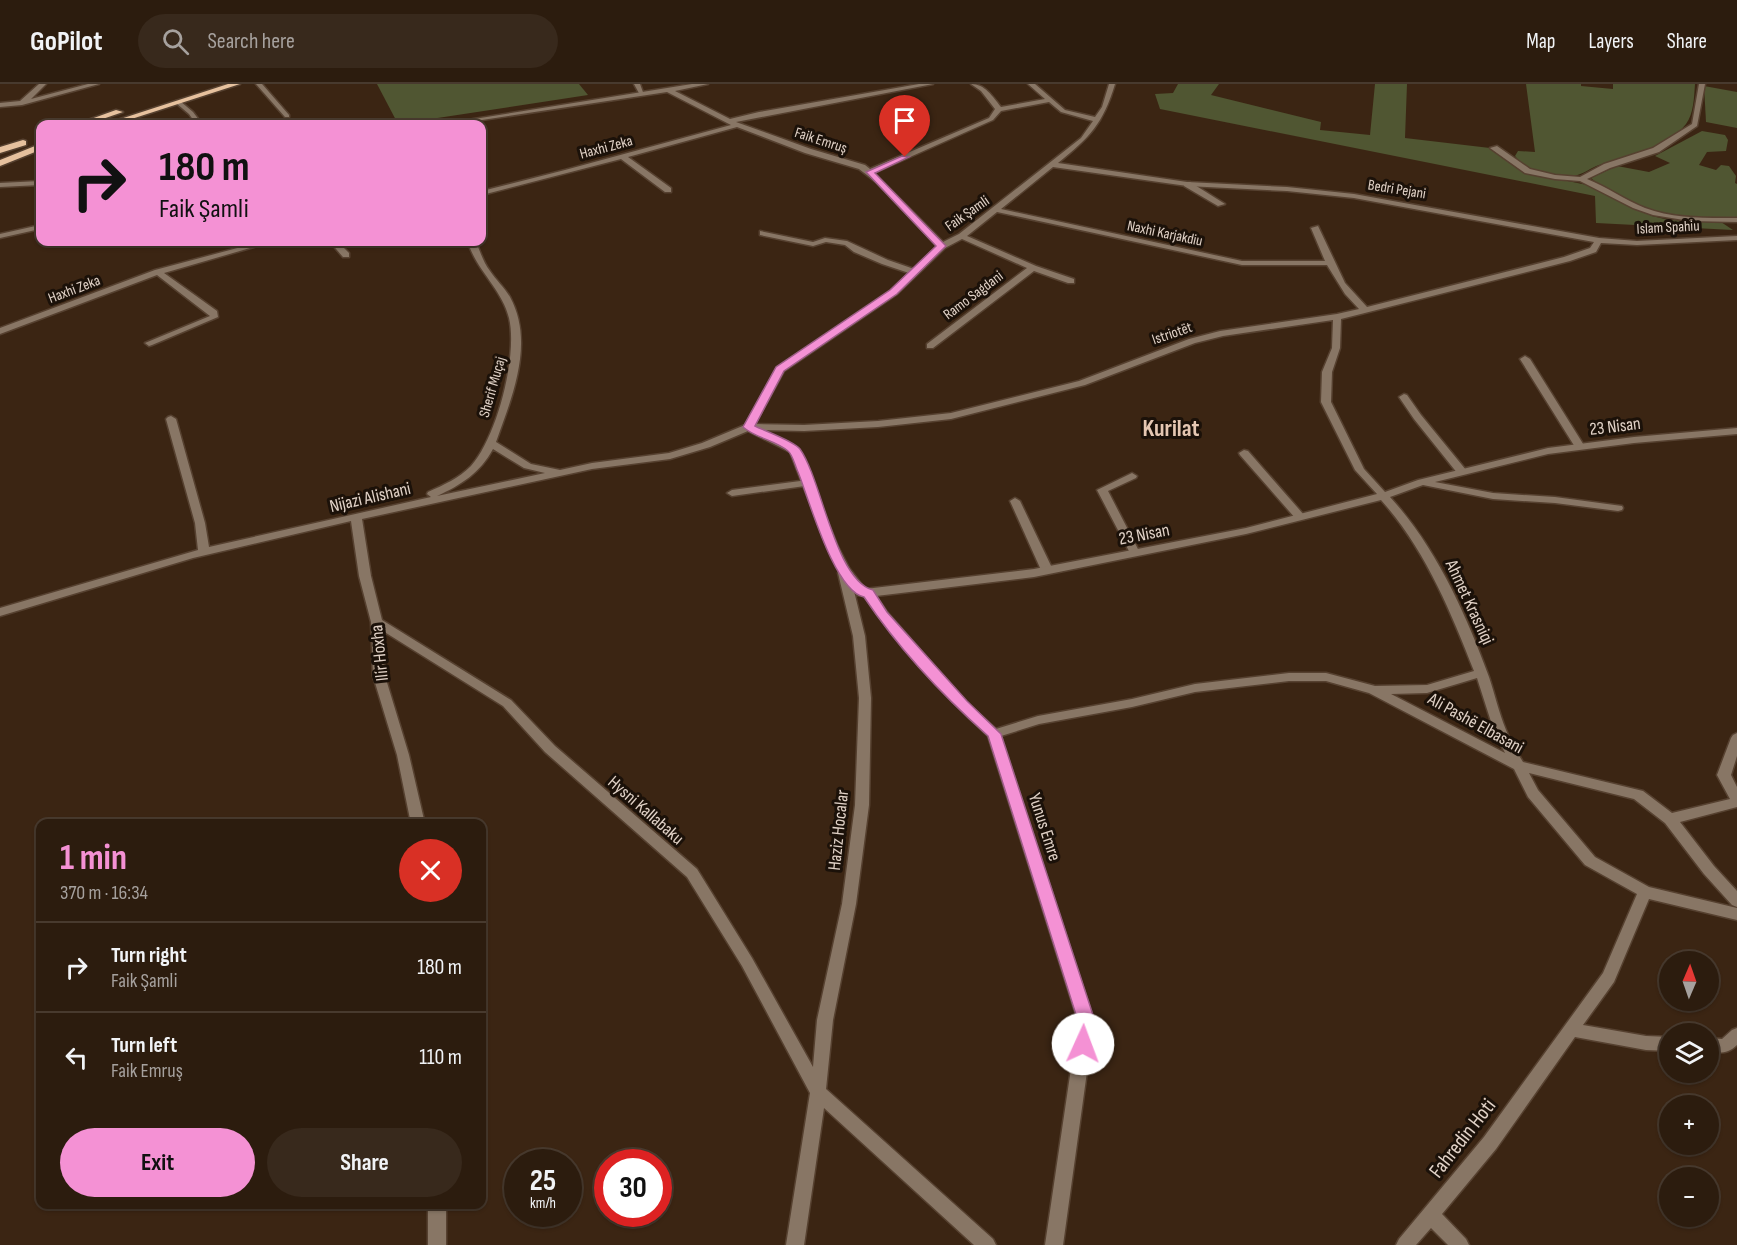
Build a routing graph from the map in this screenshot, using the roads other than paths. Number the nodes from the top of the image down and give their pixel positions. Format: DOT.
graph roads {
  1 [pos="43,84"];
  2 [pos="96,84"];
  3 [pos="208,84"];
  4 [pos="236,84"];
  5 [pos="259,84"];
  6 [pos="637,84"];
  7 [pos="705,84"];
  8 [pos="930,84"];
  9 [pos="974,84"];
  10 [pos="1031,84"];
  11 [pos="1112,84"];
  12 [pos="1702,84"];
  13 [pos="669,90"];
  14 [pos="642,93"];
  15 [pos="1051,100"];
  16 [pos="178,102"];
  17 [pos="21,103"];
  18 [pos="0,105"];
  19 [pos="999,110"];
  20 [pos="287,116"];
  21 [pos="94,120"];
  22 [pos="122,120"];
  23 [pos="196,120"];
  24 [pos="471,120"];
  25 [pos="1098,120"];
  26 [pos="733,123"];
  27 [pos="36,139"];
  28 [pos="1494,148"];
  29 [pos="36,149"];
  30 [pos="0,150"];
  31 [pos="622,157"];
  32 [pos="0,163"];
  33 [pos="1053,165"];
  34 [pos="870,172"];
  35 [pos="1581,179"];
  36 [pos="36,183"];
  37 [pos="1187,184"];
  38 [pos="0,185"];
  39 [pos="668,190"];
  40 [pos="486,191"];
  41 [pos="1221,204"];
  42 [pos="997,210"];
  43 [pos="1737,220"];
  44 [pos="36,228"];
  45 [pos="1315,228"];
  46 [pos="762,233"];
  47 [pos="0,236"];
  48 [pos="962,236"];
  49 [pos="1737,238"];
  50 [pos="1599,240"];
  51 [pos="252,246"];
  52 [pos="338,246"];
  53 [pos="473,246"];
  54 [pos="942,246"];
  55 [pos="346,255"];
  56 [pos="1329,263"];
  57 [pos="1033,268"];
  58 [pos="158,272"];
  59 [pos="916,272"];
  60 [pos="1071,281"];
  61 [pos="1365,310"];
  62 [pos="1337,317"];
  63 [pos="0,331"];
  64 [pos="149,343"];
  65 [pos="930,346"];
  66 [pos="1525,359"];
  67 [pos="1404,397"];
  68 [pos="171,419"];
  69 [pos="748,427"];
  70 [pos="1737,431"];
  71 [pos="491,443"];
  72 [pos="1580,447"];
  73 [pos="1244,453"];
  74 [pos="1462,472"];
  75 [pos="560,473"];
  76 [pos="1132,476"];
  77 [pos="1422,482"];
  78 [pos="808,483"];
  79 [pos="732,493"];
  80 [pos="1383,496"];
  81 [pos="1015,501"];
  82 [pos="403,506"];
  83 [pos="1618,508"];
  84 [pos="356,517"];
  85 [pos="1300,517"];
  86 [pos="204,552"];
  87 [pos="1136,553"];
  88 [pos="1047,570"];
  89 [pos="844,572"];
  90 [pos="868,593"];
  91 [pos="0,612"];
  92 [pos="377,622"];
  93 [pos="1480,673"];
  94 [pos="1373,690"];
  95 [pos="994,734"];
  96 [pos="1737,738"];
  97 [pos="1519,766"];
  98 [pos="1737,800"];
  99 [pos="417,819"];
  100 [pos="1670,819"];
  101 [pos="1645,892"];
  102 [pos="1737,901"];
  103 [pos="1737,914"];
  104 [pos="1571,1030"];
  105 [pos="1737,1035"];
  106 [pos="1659,1044"];
  107 [pos="1719,1046"];
  108 [pos="818,1092"];
  109 [pos="437,1209"];
  110 [pos="1430,1215"];
  111 [pos="437,1245"];
  112 [pos="795,1245"];
  113 [pos="987,1245"];
  114 [pos="1054,1245"];
  115 [pos="1405,1245"];
  116 [pos="1460,1245"];
  1 -- 17 [label="street"];
  2 -- 17 [label="street"];
  3 -- 21 [label="main road"];
  4 -- 16 [label="main road"];
  5 -- 20 [label="street"];
  6 -- 14 [label="street"];
  7 -- 13 [label="street"];
  8 -- 26 [label="street, Haxhi Zeka"];
  9 -- 19 [label="street"];
  10 -- 15 [label="street"];
  11 -- 25 [label="street, Faik Şamli"];
  12 -- 35 [label="street"];
  13 -- 14 [label="street"];
  13 -- 26 [label="street, Faik Emruş"];
  14 -- 24 [label="street"];
  15 -- 19 [label="street"];
  15 -- 25 [label="street"];
  16 -- 22 [label="main road"];
  16 -- 23 [label="street"];
  17 -- 18 [label="street"];
  19 -- 34 [label="street"];
  25 -- 33 [label="street, Faik Şamli"];
  26 -- 31 [label="street, Haxhi Zeka"];
  26 -- 34 [label="street, Faik Emruş"];
  27 -- 30 [label="main road"];
  28 -- 35 [label="street"];
  29 -- 32 [label="main road"];
  31 -- 39 [label="street"];
  31 -- 40 [label="street, Haxhi Zeka"];
  33 -- 37 [label="street, Bedri Pejani"];
  33 -- 42 [label="street, Faik Şamli"];
  34 -- 54 [label="street, Faik Emruş"];
  35 -- 43 [label="street"];
  36 -- 38 [label="street"];
  37 -- 41 [label="street, Bedri Pejani"];
  37 -- 50 [label="street, Bedri Pejani"];
  42 -- 48 [label="street, Faik Şamli"];
  42 -- 56 [label="street, Naxhi Karjakdiu"];
  44 -- 47 [label="street"];
  45 -- 56 [label="street"];
  46 -- 59 [label="street"];
  48 -- 54 [label="street, Faik Şamli"];
  48 -- 57 [label="street, Ramo Sagdani"];
  49 -- 50 [label="street, Islam Spahiu"];
  50 -- 61 [label="street, Istriotët"];
  51 -- 58 [label="street, Haxhi Zeka"];
  52 -- 55 [label="street"];
  53 -- 71 [label="street, Sherif Muçaj"];
  54 -- 59 [label="street, Faik Şamli"];
  56 -- 61 [label="street"];
  57 -- 60 [label="street, Ramo Sagdani"];
  57 -- 65 [label="street, Ramo Sagdani"];
  58 -- 63 [label="street, Haxhi Zeka"];
  58 -- 64 [label="street"];
  59 -- 69 [label="street, Faik Şamli"];
  61 -- 62 [label="street, Istriotët"];
  62 -- 69 [label="street, Istriotët"];
  62 -- 80 [label="street, Ahmet Krasniqi"];
  66 -- 72 [label="street"];
  67 -- 74 [label="street"];
  68 -- 86 [label="street"];
  69 -- 75 [label="street, Nijazi Alishani"];
  69 -- 78 [label="street"];
  70 -- 72 [label="street, 23 Nisan"];
  71 -- 75 [label="street, Sherif Muçaj"];
  71 -- 82 [label="street, Sherif Muçaj"];
  72 -- 74 [label="street, 23 Nisan"];
  73 -- 85 [label="street"];
  74 -- 77 [label="street, 23 Nisan"];
  75 -- 82 [label="street, Nijazi Alishani"];
  76 -- 87 [label="street"];
  77 -- 80 [label="street, 23 Nisan"];
  77 -- 83 [label="street"];
  78 -- 79 [label="street"];
  78 -- 89 [label="street"];
  80 -- 85 [label="street, 23 Nisan"];
  80 -- 93 [label="street, Ahmet Krasniqi"];
  81 -- 88 [label="street"];
  82 -- 84 [label="street, Nijazi Alishani"];
  84 -- 86 [label="street, Nijazi Alishani"];
  84 -- 92 [label="street, Ilir Hoxha"];
  85 -- 87 [label="street, 23 Nisan"];
  86 -- 91 [label="street, Nijazi Alishani"];
  87 -- 88 [label="street, 23 Nisan"];
  88 -- 90 [label="street, 23 Nisan"];
  89 -- 90 [label="street"];
  89 -- 108 [label="street, Haziz Hocalar"];
  90 -- 95 [label="street"];
  92 -- 99 [label="street, Ilir Hoxha"];
  92 -- 108 [label="street, Hysni Kallabaku"];
  93 -- 94 [label="street, Ali Pashë Elbasani"];
  93 -- 97 [label="street, Ahmet Krasniqi"];
  94 -- 95 [label="street, Ali Pashë Elbasani"];
  94 -- 97 [label="street, Ali Pashë Elbasani"];
  95 -- 114 [label="street, Yunus Emre"];
  96 -- 98 [label="street"];
  97 -- 100 [label="street"];
  97 -- 101 [label="street, Ali Pashë Elbasani"];
  98 -- 100 [label="street"];
  100 -- 102 [label="street"];
  101 -- 103 [label="street"];
  101 -- 104 [label="street"];
  104 -- 106 [label="street"];
  104 -- 110 [label="street, Fahredin Hoti"];
  105 -- 107 [label="street"];
  108 -- 112 [label="street, Haziz Hocalar"];
  108 -- 113 [label="street"];
  109 -- 111 [label="street"];
  110 -- 115 [label="street, Fahredin Hoti"];
  110 -- 116 [label="street"];
}
